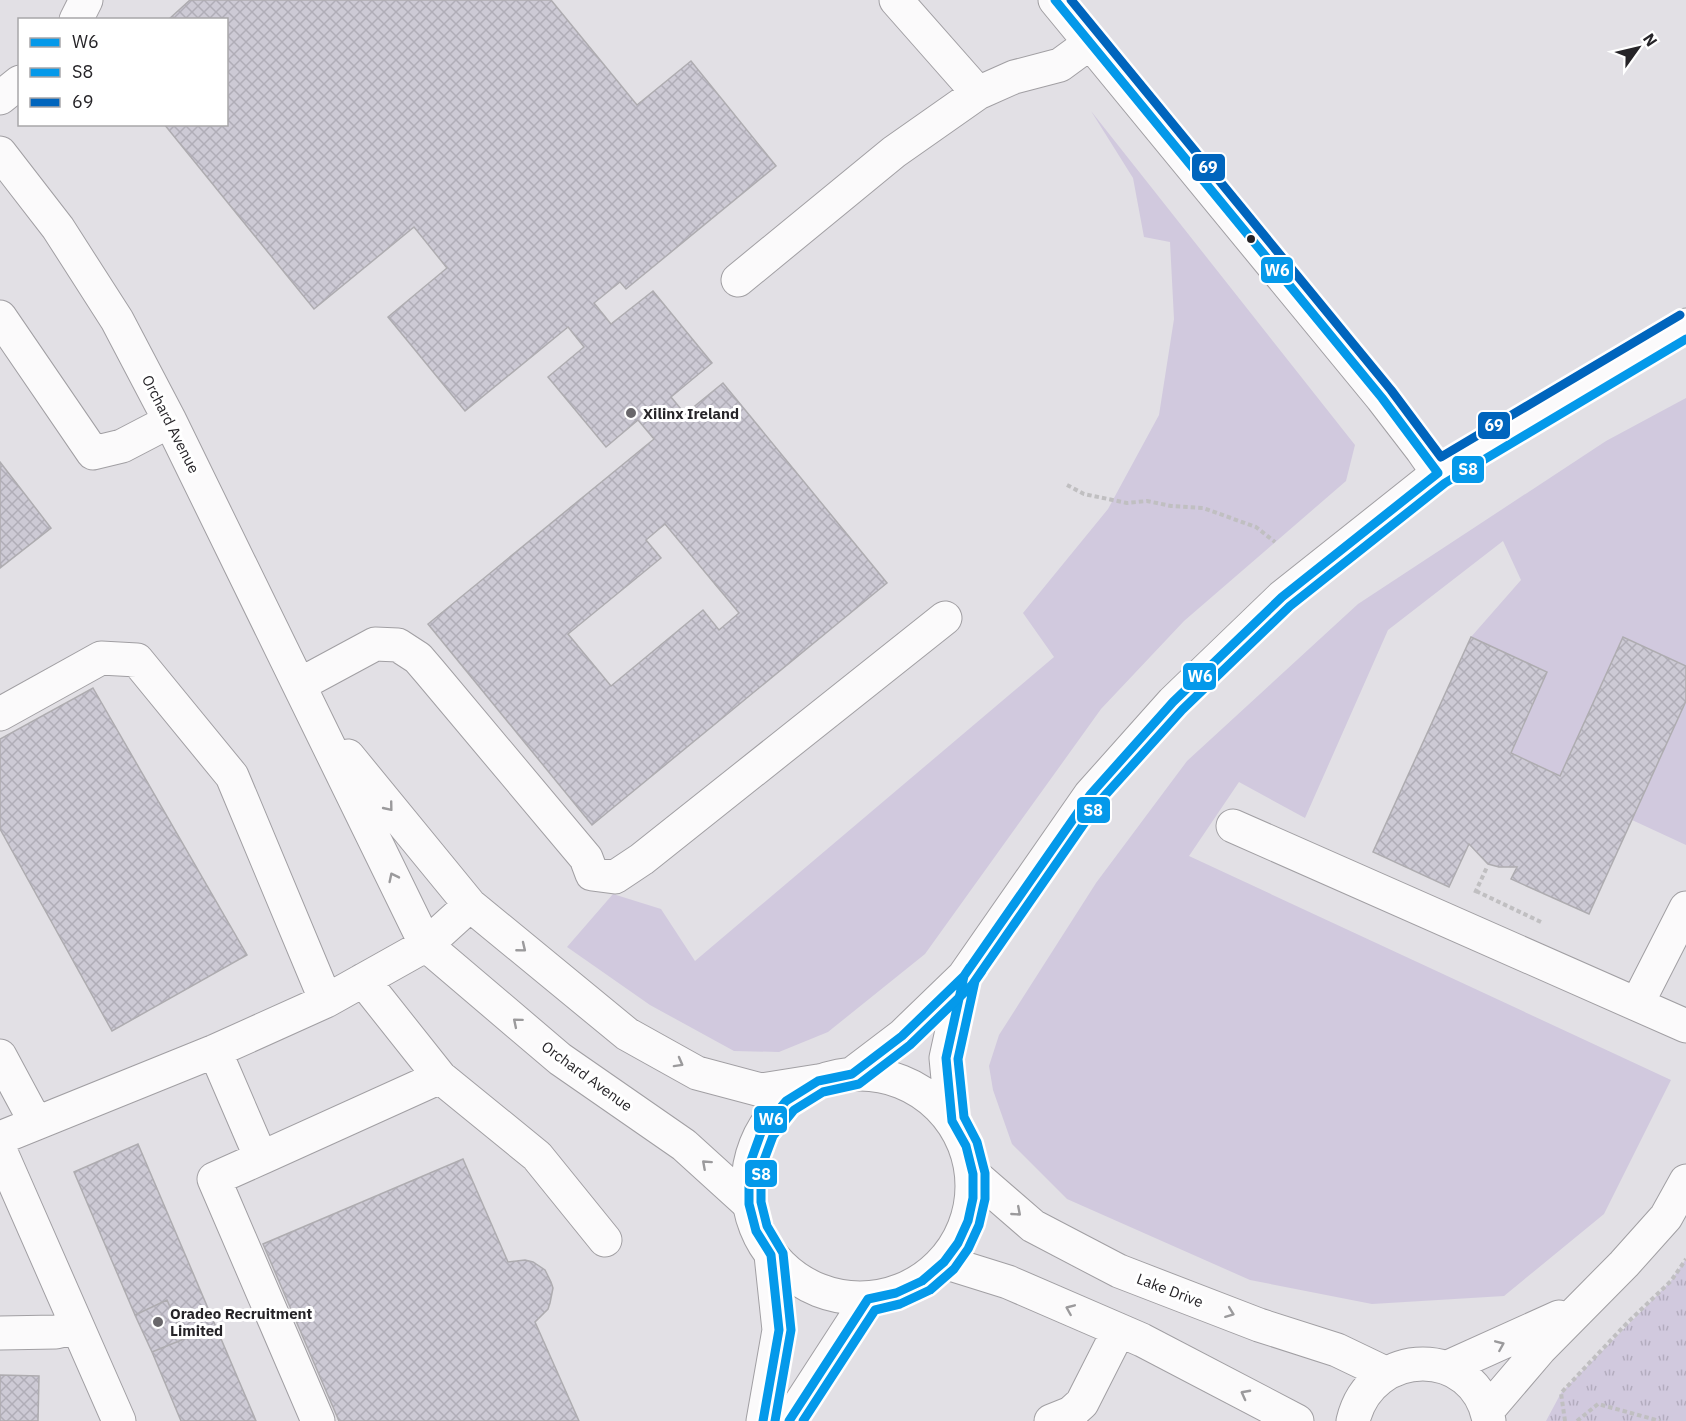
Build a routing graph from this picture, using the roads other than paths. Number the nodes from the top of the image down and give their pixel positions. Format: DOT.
graph roads {
  1 [pos="86,0"];
  2 [pos="896,0"];
  3 [pos="1054,0"];
  4 [pos="77,18"];
  5 [pos="1090,43"];
  6 [pos="18,84"];
  7 [pos="978,93"];
  8 [pos="0,98"];
  9 [pos="0,153"];
  10 [pos="738,280"];
  11 [pos="0,317"];
  12 [pos="1686,325"];
  13 [pos="170,421"];
  14 [pos="1438,473"];
  15 [pos="945,618"];
  16 [pos="305,699"];
  17 [pos="0,714"];
  18 [pos="1233,826"];
  19 [pos="470,905"];
  20 [pos="1686,908"];
  21 [pos="426,945"];
  22 [pos="964,976"];
  23 [pos="363,980"];
  24 [pos="326,1001"];
  25 [pos="1637,1004"];
  26 [pos="1686,1026"];
  27 [pos="215,1050"];
  28 [pos="0,1056"];
  29 [pos="852,1074"];
  30 [pos="440,1077"];
  31 [pos="818,1081"];
  32 [pos="952,1121"];
  33 [pos="36,1123"];
  34 [pos="0,1138"];
  35 [pos="0,1150"];
  36 [pos="261,1158"];
  37 [pos="973,1173"];
  38 [pos="1686,1180"];
  39 [pos="749,1204"];
  40 [pos="605,1240"];
  41 [pos="771,1255"];
  42 [pos="944,1262"];
  43 [pos="868,1299"];
  44 [pos="1582,1305"];
  45 [pos="77,1327"];
  46 [pos="1119,1330"];
  47 [pos="0,1333"];
  48 [pos="1446,1368"];
  49 [pos="1385,1373"];
  50 [pos="104,1389"];
  51 [pos="1488,1416"];
  52 [pos="103,1421"];
  53 [pos="119,1421"];
  54 [pos="318,1421"];
  55 [pos="763,1421"];
  56 [pos="789,1421"];
  57 [pos="1051,1421"];
  58 [pos="1297,1421"];
  59 [pos="1353,1421"];
  1 -- 4 [label="street"];
  2 -- 7 [label="street"];
  3 -- 5 [label="street"];
  5 -- 7 [label="street"];
  5 -- 14 [label="street"];
  6 -- 8 [label="street"];
  7 -- 10 [label="street"];
  9 -- 13 [label="street, Orchard Avenue"];
  11 -- 13 [label="street"];
  12 -- 14 [label="street"];
  13 -- 16 [label="street, Orchard Avenue"];
  14 -- 22 [label="street"];
  15 -- 16 [label="street"];
  16 -- 19 [label="street, Orchard Avenue, one-way"];
  21 -- 16 [label="street, Orchard Avenue, one-way"];
  17 -- 24 [label="street"];
  18 -- 25 [label="street"];
  19 -- 21 [label="street"];
  19 -- 31 [label="street, Orchard Avenue, one-way"];
  20 -- 25 [label="street"];
  21 -- 23 [label="street"];
  39 -- 21 [label="street, Orchard Avenue, one-way"];
  22 -- 29 [label="street"];
  22 -- 32 [label="street"];
  23 -- 24 [label="street"];
  23 -- 30 [label="street"];
  24 -- 27 [label="street"];
  25 -- 26 [label="street"];
  27 -- 33 [label="street"];
  27 -- 36 [label="street"];
  28 -- 33 [label="street"];
  29 -- 31 [label="street, Orchard Avenue"];
  29 -- 32 [label="street"];
  30 -- 36 [label="street"];
  30 -- 40 [label="street"];
  31 -- 39 [label="street"];
  32 -- 37 [label="street"];
  33 -- 34 [label="street"];
  35 -- 45 [label="street"];
  36 -- 54 [label="street"];
  37 -- 42 [label="street"];
  37 -- 49 [label="street, Lake Drive, one-way"];
  38 -- 44 [label="street"];
  39 -- 41 [label="street"];
  41 -- 43 [label="street"];
  41 -- 55 [label="street"];
  42 -- 43 [label="street"];
  46 -- 42 [label="street, one-way"];
  43 -- 56 [label="street"];
  48 -- 44 [label="street, one-way"];
  44 -- 51 [label="street"];
  45 -- 47 [label="street"];
  45 -- 50 [label="street"];
  46 -- 57 [label="street"];
  58 -- 46 [label="street, one-way"];
  48 -- 49 [label="street"];
  48 -- 51 [label="street"];
  49 -- 59 [label="street"];
  50 -- 52 [label="street"];
  50 -- 53 [label="street"];
}
